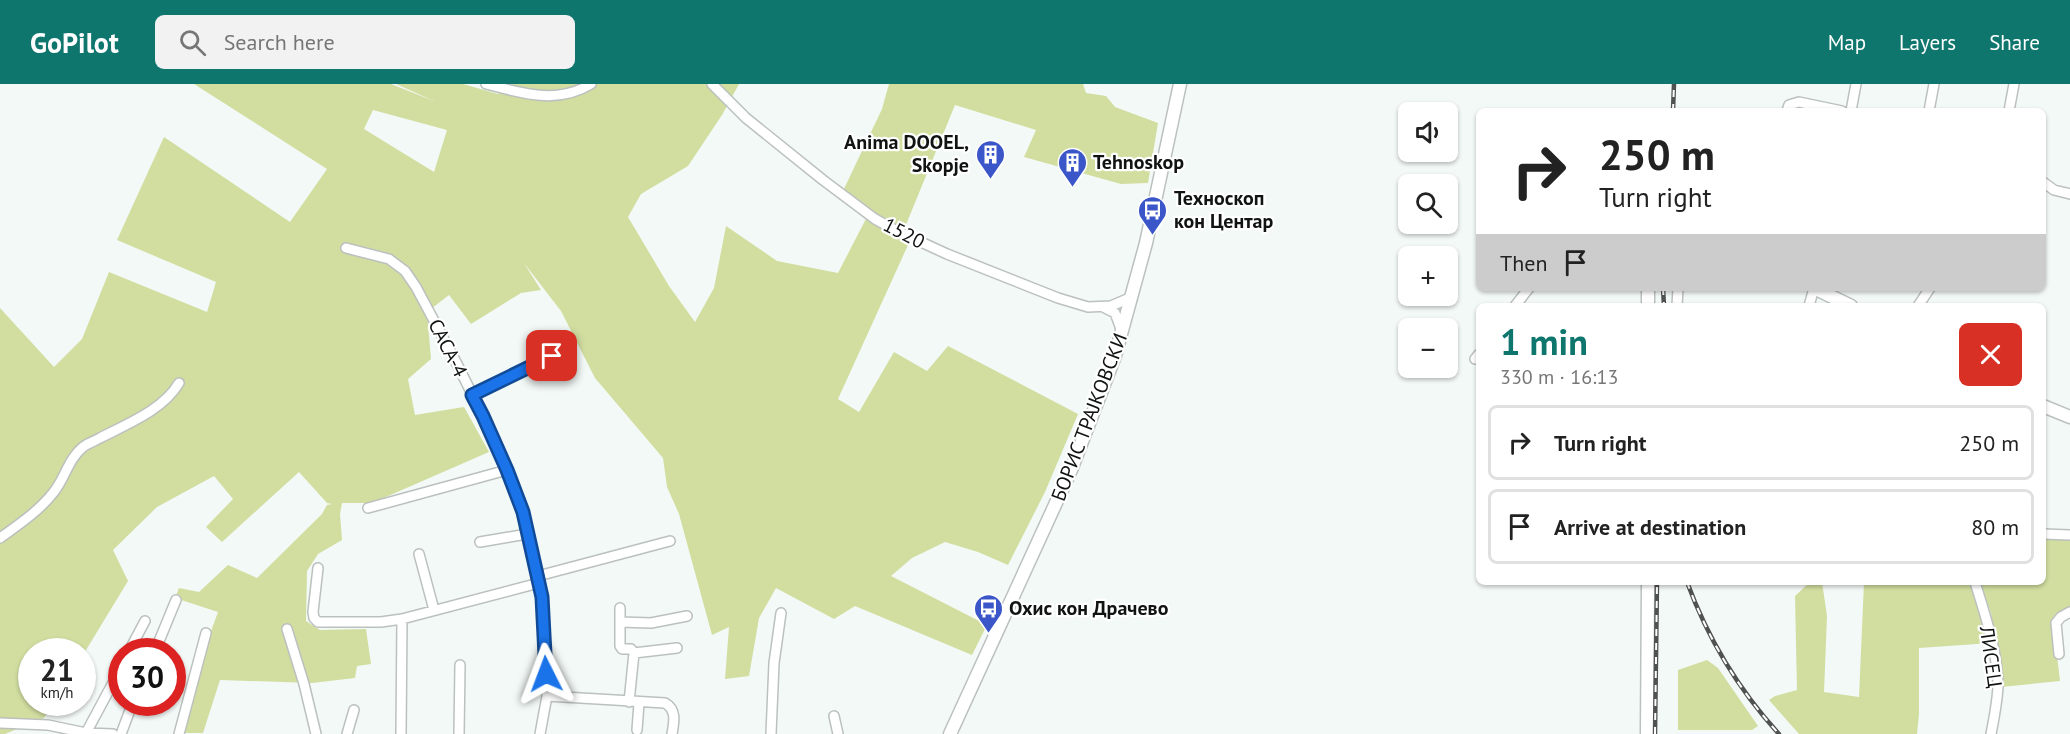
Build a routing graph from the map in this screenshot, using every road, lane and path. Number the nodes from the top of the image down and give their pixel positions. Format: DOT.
graph roads {
  1 [pos="486,84"];
  2 [pos="591,84"];
  3 [pos="712,84"];
  4 [pos="1179,84"];
  5 [pos="1856,84"];
  6 [pos="1934,84"];
  7 [pos="2014,84"];
  8 [pos="1788,108"];
  9 [pos="1828,108"];
  10 [pos="1852,108"];
  11 [pos="1930,108"];
  12 [pos="2010,108"];
  13 [pos="2046,184"];
  14 [pos="2070,194"];
  15 [pos="346,248"];
  16 [pos="1527,291"];
  17 [pos="1820,291"];
  18 [pos="1132,297"];
  19 [pos="1517,303"];
  20 [pos="1845,303"];
  21 [pos="1103,307"];
  22 [pos="1122,334"];
  23 [pos="552,356"];
  24 [pos="179,383"];
  25 [pos="472,395"];
  26 [pos="2046,407"];
  27 [pos="2070,417"];
  28 [pos="507,470"];
  29 [pos="368,508"];
  30 [pos="527,534"];
  31 [pos="2046,534"];
  32 [pos="2070,535"];
  33 [pos="0,538"];
  34 [pos="670,541"];
  35 [pos="480,542"];
  36 [pos="419,554"];
  37 [pos="318,568"];
  38 [pos="539,580"];
  39 [pos="1648,585"];
  40 [pos="1976,585"];
  41 [pos="176,600"];
  42 [pos="620,608"];
  43 [pos="434,610"];
  44 [pos="2070,612"];
  45 [pos="781,613"];
  46 [pos="687,616"];
  47 [pos="402,619"];
  48 [pos="145,621"];
  49 [pos="620,622"];
  50 [pos="287,629"];
  51 [pos="206,633"];
  52 [pos="136,638"];
  53 [pos="160,638"];
  54 [pos="677,648"];
  55 [pos="634,653"];
  56 [pos="2059,654"];
  57 [pos="460,665"];
  58 [pos="108,692"];
  59 [pos="547,696"];
  60 [pos="634,702"];
  61 [pos="354,710"];
  62 [pos="128,716"];
  63 [pos="834,716"];
  64 [pos="0,723"];
  65 [pos="637,730"];
  66 [pos="86,733"];
  67 [pos="113,734"];
  68 [pos="121,734"];
  69 [pos="179,734"];
  70 [pos="316,734"];
  71 [pos="347,734"];
  72 [pos="401,734"];
  73 [pos="459,734"];
  74 [pos="540,734"];
  75 [pos="672,734"];
  76 [pos="771,734"];
  77 [pos="838,734"];
  78 [pos="950,734"];
  79 [pos="1647,734"];
  80 [pos="1991,734"];
  1 -- 2 [label="street"];
  3 -- 21 [label="street, 1520"];
  4 -- 18 [label="main road, БОРИС ТРАЈКОВСКИ"];
  5 -- 10 [label="street"];
  6 -- 11 [label="street"];
  7 -- 12 [label="street"];
  8 -- 9 [label="street"];
  13 -- 14 [label="street"];
  15 -- 25 [label="street, САСА-4"];
  16 -- 19 [label="street"];
  17 -- 20 [label="main road"];
  18 -- 21 [label="street, 1520"];
  18 -- 22 [label="main road, БОРИС ТРАЈКОВСКИ"];
  21 -- 22 [label="street"];
  22 -- 78 [label="main road, БОРИС ТРАЈКОВСКИ"];
  23 -- 25 [label="street"];
  24 -- 33 [label="street"];
  25 -- 28 [label="street, САСА-4"];
  26 -- 27 [label="main road"];
  28 -- 29 [label="street"];
  28 -- 30 [label="street, САСА-4"];
  30 -- 35 [label="street"];
  30 -- 38 [label="street, САСА-4"];
  31 -- 32 [label="street"];
  34 -- 38 [label="street"];
  36 -- 43 [label="street"];
  37 -- 47 [label="street"];
  38 -- 43 [label="street"];
  38 -- 59 [label="street, САСА-4"];
  39 -- 79 [label="main road"];
  40 -- 80 [label="street, ЛИСЕЦ"];
  41 -- 53 [label="street"];
  42 -- 49 [label="street"];
  43 -- 47 [label="street"];
  44 -- 56 [label="street"];
  45 -- 76 [label="street"];
  46 -- 49 [label="street"];
  47 -- 72 [label="street"];
  48 -- 52 [label="street"];
  49 -- 55 [label="street"];
  50 -- 70 [label="street"];
  51 -- 69 [label="street"];
  54 -- 55 [label="street"];
  55 -- 60 [label="street"];
  57 -- 73 [label="street"];
  58 -- 66 [label="street"];
  59 -- 60 [label="street"];
  59 -- 74 [label="street, САСА-4"];
  60 -- 65 [label="street"];
  60 -- 75 [label="street"];
  61 -- 71 [label="street"];
  62 -- 68 [label="street"];
  63 -- 77 [label="street"];
  64 -- 66 [label="street"];
  66 -- 67 [label="street"];
}
